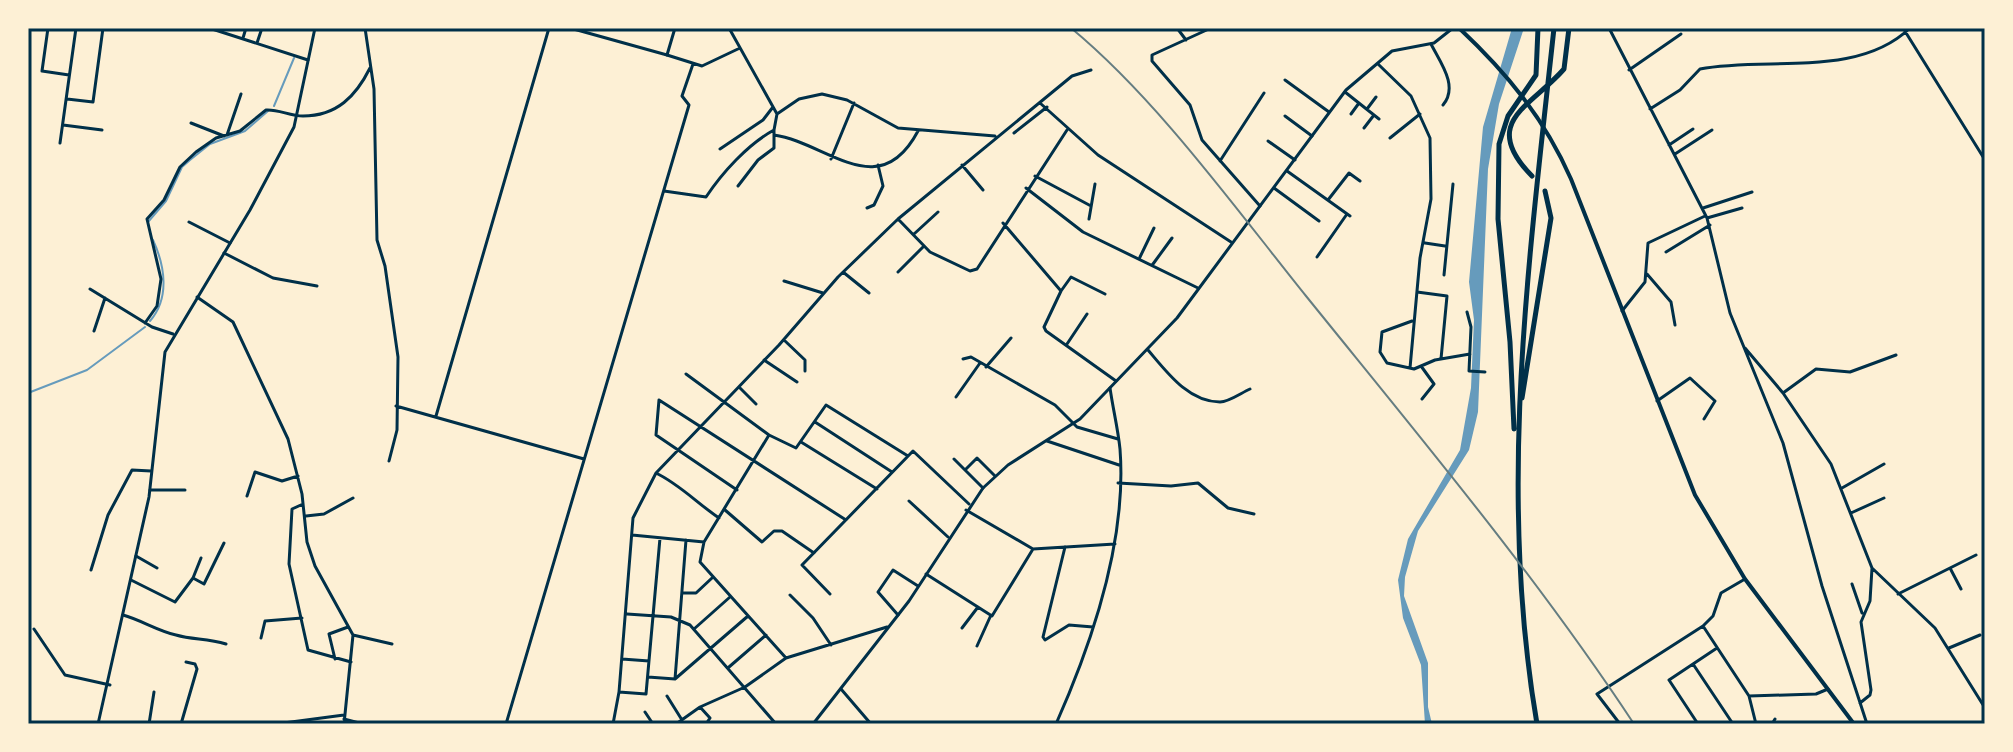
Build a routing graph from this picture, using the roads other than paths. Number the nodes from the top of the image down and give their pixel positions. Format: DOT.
graph roads {
  1 [pos="48,28"];
  2 [pos="76,28"];
  3 [pos="103,28"];
  4 [pos="209,28"];
  5 [pos="246,28"];
  6 [pos="262,28"];
  7 [pos="315,28"];
  8 [pos="365,28"];
  9 [pos="549,28"];
  10 [pos="570,28"];
  11 [pos="675,28"];
  12 [pos="729,28"];
  13 [pos="1177,28"];
  14 [pos="1211,28"];
  15 [pos="1456,28"];
  16 [pos="1538,28"];
  17 [pos="1554,28"];
  18 [pos="1569,28"];
  19 [pos="1910,28"];
  20 [pos="216,29"];
  21 [pos="1609,29"];
  22 [pos="1904,30"];
  23 [pos="1681,34"];
  24 [pos="243,38"];
  25 [pos="1186,40"];
  26 [pos="257,43"];
  27 [pos="1431,44"];
  28 [pos="740,48"];
  29 [pos="667,55"];
  30 [pos="308,60"];
  31 [pos="1376,63"];
  32 [pos="371,64"];
  33 [pos="693,64"];
  34 [pos="1091,70"];
  35 [pos="1629,70"];
  36 [pos="69,75"];
  37 [pos="1285,80"];
  38 [pos="1345,92"];
  39 [pos="1264,93"];
  40 [pos="241,94"];
  41 [pos="1523,95"];
  42 [pos="1376,97"];
  43 [pos="67,99"];
  44 [pos="1528,101"];
  45 [pos="854,103"];
  46 [pos="1040,103"];
  47 [pos="1359,103"];
  48 [pos="1443,105"];
  49 [pos="773,107"];
  50 [pos="1047,107"];
  51 [pos="1367,109"];
  52 [pos="1650,109"];
  53 [pos="1329,112"];
  54 [pos="777,114"];
  55 [pos="1351,114"];
  56 [pos="1420,114"];
  57 [pos="298,115"];
  58 [pos="1374,115"];
  59 [pos="1285,116"];
  60 [pos="1379,119"];
  61 [pos="191,123"];
  62 [pos="63,125"];
  63 [pos="1364,128"];
  64 [pos="1693,129"];
  65 [pos="102,130"];
  66 [pos="1067,130"];
  67 [pos="1712,130"];
  68 [pos="918,131"];
  69 [pos="774,132"];
  70 [pos="1014,133"];
  71 [pos="226,135"];
  72 [pos="995,136"];
  73 [pos="1312,136"];
  74 [pos="1390,138"];
  75 [pos="1268,141"];
  76 [pos="60,143"];
  77 [pos="1669,145"];
  78 [pos="720,149"];
  79 [pos="1674,155"];
  80 [pos="831,159"];
  81 [pos="1295,160"];
  82 [pos="1985,160"];
  83 [pos="1219,162"];
  84 [pos="961,164"];
  85 [pos="878,165"];
  86 [pos="1287,171"];
  87 [pos="1035,176"];
  88 [pos="1532,176"];
  89 [pos="1360,181"];
  90 [pos="1095,184"];
  91 [pos="1453,184"];
  92 [pos="738,186"];
  93 [pos="1026,188"];
  94 [pos="1273,188"];
  95 [pos="983,190"];
  96 [pos="663,191"];
  97 [pos="1545,191"];
  98 [pos="1752,192"];
  99 [pos="1327,200"];
  100 [pos="1091,206"];
  101 [pos="1260,206"];
  102 [pos="867,208"];
  103 [pos="1703,208"];
  104 [pos="1742,208"];
  105 [pos="938,212"];
  106 [pos="1707,217"];
  107 [pos="898,219"];
  108 [pos="1089,219"];
  109 [pos="1319,221"];
  110 [pos="189,222"];
  111 [pos="1003,223"];
  112 [pos="1710,225"];
  113 [pos="1154,228"];
  114 [pos="913,235"];
  115 [pos="1172,238"];
  116 [pos="1231,242"];
  117 [pos="230,243"];
  118 [pos="1424,243"];
  119 [pos="924,246"];
  120 [pos="1445,246"];
  121 [pos="1666,252"];
  122 [pos="224,253"];
  123 [pos="1317,257"];
  124 [pos="1139,258"];
  125 [pos="1153,265"];
  126 [pos="843,272"];
  127 [pos="898,272"];
  128 [pos="1647,274"];
  129 [pos="1444,275"];
  130 [pos="784,281"];
  131 [pos="317,286"];
  132 [pos="1198,288"];
  133 [pos="90,289"];
  134 [pos="1061,291"];
  135 [pos="1417,292"];
  136 [pos="824,293"];
  137 [pos="869,293"];
  138 [pos="1105,294"];
  139 [pos="197,297"];
  140 [pos="105,298"];
  141 [pos="1622,311"];
  142 [pos="1467,312"];
  143 [pos="1087,314"];
  144 [pos="1414,320"];
  145 [pos="145,323"];
  146 [pos="1675,325"];
  147 [pos="94,331"];
  148 [pos="173,334"];
  149 [pos="1011,338"];
  150 [pos="784,340"];
  151 [pos="1067,345"];
  152 [pos="1743,345"];
  153 [pos="1148,349"];
  154 [pos="1470,354"];
  155 [pos="1896,355"];
  156 [pos="963,359"];
  157 [pos="1441,359"];
  158 [pos="764,360"];
  159 [pos="980,363"];
  160 [pos="1421,366"];
  161 [pos="986,367"];
  162 [pos="1410,368"];
  163 [pos="805,371"];
  164 [pos="1485,372"];
  165 [pos="686,374"];
  166 [pos="1117,381"];
  167 [pos="797,382"];
  168 [pos="739,387"];
  169 [pos="1110,388"];
  170 [pos="1250,389"];
  171 [pos="1783,393"];
  172 [pos="956,397"];
  173 [pos="1422,399"];
  174 [pos="1657,401"];
  175 [pos="724,402"];
  176 [pos="756,404"];
  177 [pos="396,406"];
  178 [pos="436,416"];
  179 [pos="1704,419"];
  180 [pos="814,422"];
  181 [pos="1075,424"];
  182 [pos="701,426"];
  183 [pos="769,435"];
  184 [pos="1118,439"];
  185 [pos="1047,441"];
  186 [pos="801,442"];
  187 [pos="677,450"];
  188 [pos="908,456"];
  189 [pos="584,459"];
  190 [pos="954,459"];
  191 [pos="389,461"];
  192 [pos="754,462"];
  193 [pos="1884,464"];
  194 [pos="1119,465"];
  195 [pos="965,470"];
  196 [pos="152,471"];
  197 [pos="892,472"];
  198 [pos="656,473"];
  199 [pos="1515,473"];
  200 [pos="298,476"];
  201 [pos="995,476"];
  202 [pos="1118,483"];
  203 [pos="983,488"];
  204 [pos="1842,488"];
  205 [pos="877,489"];
  206 [pos="150,490"];
  207 [pos="185,490"];
  208 [pos="737,490"];
  209 [pos="247,496"];
  210 [pos="353,498"];
  211 [pos="1884,498"];
  212 [pos="909,501"];
  213 [pos="303,504"];
  214 [pos="969,504"];
  215 [pos="725,509"];
  216 [pos="966,510"];
  217 [pos="1851,513"];
  218 [pos="1254,514"];
  219 [pos="304,516"];
  220 [pos="719,518"];
  221 [pos="846,520"];
  222 [pos="632,535"];
  223 [pos="948,537"];
  224 [pos="660,538"];
  225 [pos="686,540"];
  226 [pos="704,542"];
  227 [pos="224,543"];
  228 [pos="1115,544"];
  229 [pos="1065,547"];
  230 [pos="1033,549"];
  231 [pos="814,553"];
  232 [pos="1976,555"];
  233 [pos="135,556"];
  234 [pos="201,558"];
  235 [pos="157,568"];
  236 [pos="1872,568"];
  237 [pos="1950,568"];
  238 [pos="91,570"];
  239 [pos="926,573"];
  240 [pos="713,577"];
  241 [pos="193,578"];
  242 [pos="129,579"];
  243 [pos="1745,579"];
  244 [pos="1852,584"];
  245 [pos="918,586"];
  246 [pos="1961,589"];
  247 [pos="682,593"];
  248 [pos="830,594"];
  249 [pos="1898,594"];
  250 [pos="790,595"];
  251 [pos="730,596"];
  252 [pos="978,607"];
  253 [pos="1862,613"];
  254 [pos="625,614"];
  255 [pos="123,615"];
  256 [pos="652,615"];
  257 [pos="898,615"];
  258 [pos="991,615"];
  259 [pos="748,616"];
  260 [pos="302,618"];
  261 [pos="679,620"];
  262 [pos="1703,626"];
  263 [pos="348,627"];
  264 [pos="887,627"];
  265 [pos="1093,627"];
  266 [pos="962,628"];
  267 [pos="34,629"];
  268 [pos="694,629"];
  269 [pos="353,635"];
  270 [pos="766,635"];
  271 [pos="1980,635"];
  272 [pos="261,638"];
  273 [pos="226,644"];
  274 [pos="392,644"];
  275 [pos="831,645"];
  276 [pos="977,646"];
  277 [pos="1717,648"];
  278 [pos="1949,648"];
  279 [pos="711,649"];
  280 [pos="786,658"];
  281 [pos="335,659"];
  282 [pos="622,659"];
  283 [pos="649,661"];
  284 [pos="186,662"];
  285 [pos="351,662"];
  286 [pos="1693,664"];
  287 [pos="728,668"];
  288 [pos="648,677"];
  289 [pos="675,679"];
  290 [pos="110,685"];
  291 [pos="745,687"];
  292 [pos="841,689"];
  293 [pos="1828,689"];
  294 [pos="154,692"];
  295 [pos="619,692"];
  296 [pos="667,696"];
  297 [pos="1749,696"];
  298 [pos="1860,703"];
  299 [pos="700,707"];
  300 [pos="1985,708"];
  301 [pos="645,712"];
  302 [pos="344,719"];
  303 [pos="1775,719"];
  304 [pos="682,720"];
  305 [pos="98,724"];
  306 [pos="149,724"];
  307 [pos="181,724"];
  308 [pos="276,724"];
  309 [pos="363,724"];
  310 [pos="506,724"];
  311 [pos="613,724"];
  312 [pos="653,724"];
  313 [pos="676,724"];
  314 [pos="706,724"];
  315 [pos="776,724"];
  316 [pos="813,724"];
  317 [pos="871,724"];
  318 [pos="1056,724"];
  319 [pos="1537,724"];
  320 [pos="1620,724"];
  321 [pos="1698,724"];
  322 [pos="1733,724"];
  323 [pos="1756,724"];
  324 [pos="1772,724"];
  325 [pos="1854,724"];
  326 [pos="1867,724"];
  1 -- 36 [label="street"];
  2 -- 36 [label="street"];
  3 -- 43 [label="street"];
  4 -- 20 [label="street"];
  5 -- 24 [label="street"];
  6 -- 26 [label="street"];
  7 -- 30 [label="street"];
  8 -- 32 [label="street"];
  9 -- 178 [label="street"];
  10 -- 29 [label="street"];
  11 -- 29 [label="street"];
  12 -- 28 [label="street"];
  13 -- 25 [label="street"];
  14 -- 25 [label="street"];
  15 -- 27 [label="street"];
  15 -- 41 [label="highway"];
  16 -- 41 [label="highway"];
  17 -- 199 [label="highway"];
  18 -- 44 [label="highway"];
  19 -- 22 [label="street"];
  20 -- 24 [label="street"];
  21 -- 35 [label="street"];
  22 -- 52 [label="street"];
  22 -- 82 [label="street"];
  23 -- 35 [label="street"];
  24 -- 26 [label="street"];
  25 -- 83 [label="street"];
  26 -- 30 [label="street"];
  27 -- 31 [label="street"];
  27 -- 48 [label="street"];
  28 -- 33 [label="street"];
  28 -- 49 [label="street"];
  29 -- 33 [label="street"];
  30 -- 57 [label="street"];
  31 -- 38 [label="street"];
  31 -- 56 [label="street"];
  32 -- 57 [label="street"];
  32 -- 177 [label="street"];
  33 -- 96 [label="street"];
  34 -- 46 [label="street"];
  35 -- 52 [label="street"];
  36 -- 43 [label="street"];
  37 -- 53 [label="street"];
  38 -- 47 [label="street"];
  38 -- 53 [label="street"];
  39 -- 83 [label="street"];
  40 -- 71 [label="street"];
  41 -- 44 [label="highway"];
  41 -- 199 [label="highway"];
  42 -- 51 [label="street"];
  43 -- 62 [label="street"];
  44 -- 88 [label="highway"];
  44 -- 141 [label="highway"];
  45 -- 54 [label="street"];
  45 -- 68 [label="street"];
  45 -- 80 [label="street"];
  46 -- 50 [label="street"];
  46 -- 72 [label="street"];
  47 -- 51 [label="street"];
  47 -- 55 [label="street"];
  49 -- 54 [label="street"];
  49 -- 78 [label="street"];
  50 -- 66 [label="street"];
  50 -- 70 [label="street"];
  51 -- 58 [label="street"];
  52 -- 77 [label="street"];
  53 -- 73 [label="street"];
  54 -- 69 [label="street"];
  56 -- 74 [label="street"];
  56 -- 118 [label="street"];
  57 -- 71 [label="street"];
  57 -- 117 [label="street"];
  58 -- 60 [label="street"];
  58 -- 63 [label="street"];
  59 -- 73 [label="street"];
  61 -- 71 [label="street"];
  62 -- 65 [label="street"];
  62 -- 76 [label="street"];
  64 -- 77 [label="street"];
  66 -- 87 [label="street"];
  66 -- 116 [label="street"];
  67 -- 79 [label="street"];
  68 -- 72 [label="street"];
  68 -- 85 [label="street"];
  69 -- 80 [label="street"];
  69 -- 92 [label="street"];
  69 -- 96 [label="street"];
  71 -- 145 [label="street"];
  72 -- 84 [label="street"];
  73 -- 81 [label="street"];
  75 -- 81 [label="street"];
  77 -- 79 [label="street"];
  79 -- 103 [label="street"];
  80 -- 85 [label="street"];
  81 -- 86 [label="street"];
  83 -- 101 [label="street"];
  84 -- 95 [label="street"];
  84 -- 107 [label="street"];
  85 -- 102 [label="street"];
  86 -- 94 [label="street"];
  86 -- 99 [label="street"];
  87 -- 93 [label="street"];
  87 -- 100 [label="street"];
  89 -- 99 [label="street"];
  90 -- 100 [label="street"];
  91 -- 120 [label="street"];
  93 -- 111 [label="street"];
  93 -- 124 [label="street"];
  94 -- 101 [label="street"];
  94 -- 109 [label="street"];
  96 -- 189 [label="street"];
  97 -- 199 [label="highway"];
  98 -- 103 [label="street"];
  99 -- 123 [label="street"];
  100 -- 108 [label="street"];
  101 -- 116 [label="street"];
  103 -- 106 [label="street"];
  104 -- 106 [label="street"];
  105 -- 114 [label="street"];
  106 -- 112 [label="street"];
  106 -- 128 [label="street"];
  107 -- 114 [label="street"];
  107 -- 126 [label="street"];
  110 -- 117 [label="street"];
  111 -- 119 [label="street"];
  111 -- 134 [label="street"];
  112 -- 121 [label="street"];
  112 -- 152 [label="street"];
  113 -- 124 [label="street"];
  114 -- 119 [label="street"];
  115 -- 125 [label="street"];
  116 -- 132 [label="street"];
  117 -- 122 [label="street"];
  118 -- 120 [label="street"];
  118 -- 135 [label="street"];
  119 -- 127 [label="street"];
  120 -- 129 [label="street"];
  122 -- 131 [label="street"];
  122 -- 139 [label="street"];
  124 -- 125 [label="street"];
  125 -- 132 [label="street"];
  126 -- 136 [label="street"];
  126 -- 137 [label="street"];
  128 -- 141 [label="street"];
  128 -- 146 [label="street"];
  130 -- 136 [label="street"];
  132 -- 153 [label="street"];
  133 -- 140 [label="street"];
  134 -- 138 [label="street"];
  134 -- 151 [label="street"];
  135 -- 144 [label="street"];
  135 -- 157 [label="street"];
  136 -- 150 [label="street"];
  139 -- 148 [label="street"];
  139 -- 200 [label="street"];
  140 -- 145 [label="street"];
  140 -- 147 [label="street"];
  141 -- 174 [label="highway"];
  142 -- 154 [label="street"];
  143 -- 151 [label="street"];
  144 -- 162 [label="street"];
  144 -- 162 [label="street"];
  145 -- 148 [label="street"];
  148 -- 196 [label="street"];
  149 -- 161 [label="street"];
  150 -- 158 [label="street"];
  150 -- 163 [label="street"];
  151 -- 166 [label="street"];
  152 -- 171 [label="street"];
  152 -- 298 [label="street"];
  153 -- 166 [label="street"];
  153 -- 170 [label="street"];
  154 -- 157 [label="street"];
  154 -- 164 [label="street"];
  155 -- 171 [label="street"];
  156 -- 159 [label="street"];
  157 -- 160 [label="street"];
  158 -- 167 [label="street"];
  158 -- 168 [label="street"];
  159 -- 161 [label="street"];
  159 -- 172 [label="street"];
  160 -- 162 [label="street"];
  160 -- 173 [label="street"];
  161 -- 181 [label="street"];
  165 -- 175 [label="street"];
  166 -- 169 [label="street"];
  168 -- 175 [label="street"];
  168 -- 176 [label="street"];
  169 -- 181 [label="street"];
  169 -- 184 [label="street"];
  171 -- 204 [label="street"];
  174 -- 179 [label="street"];
  174 -- 243 [label="highway"];
  175 -- 182 [label="street"];
  175 -- 183 [label="street"];
  177 -- 178 [label="street"];
  177 -- 191 [label="street"];
  178 -- 189 [label="street"];
  180 -- 186 [label="street"];
  180 -- 188 [label="street"];
  180 -- 197 [label="street"];
  181 -- 184 [label="street"];
  181 -- 185 [label="street"];
  182 -- 187 [label="street"];
  182 -- 187 [label="street"];
  182 -- 192 [label="street"];
  183 -- 186 [label="street"];
  183 -- 192 [label="street"];
  184 -- 194 [label="street"];
  185 -- 194 [label="street"];
  185 -- 201 [label="street"];
  186 -- 205 [label="street"];
  187 -- 198 [label="street"];
  187 -- 208 [label="street"];
  188 -- 197 [label="street"];
  188 -- 214 [label="street"];
  189 -- 310 [label="street"];
  190 -- 195 [label="street"];
  192 -- 208 [label="street"];
  192 -- 221 [label="street"];
  193 -- 204 [label="street"];
  194 -- 202 [label="street"];
  195 -- 201 [label="street"];
  195 -- 203 [label="street"];
  196 -- 206 [label="street"];
  196 -- 238 [label="street"];
  197 -- 205 [label="street"];
  198 -- 220 [label="street"];
  198 -- 222 [label="street"];
  199 -- 319 [label="highway"];
  200 -- 209 [label="street"];
  200 -- 213 [label="street"];
  201 -- 203 [label="street"];
  202 -- 218 [label="street"];
  202 -- 228 [label="street"];
  203 -- 214 [label="street"];
  204 -- 217 [label="street"];
  205 -- 221 [label="street"];
  206 -- 207 [label="street"];
  206 -- 233 [label="street"];
  208 -- 215 [label="street"];
  210 -- 219 [label="street"];
  211 -- 217 [label="street"];
  212 -- 223 [label="street"];
  213 -- 219 [label="street"];
  213 -- 260 [label="street"];
  214 -- 216 [label="street"];
  215 -- 220 [label="street"];
  215 -- 231 [label="street"];
  216 -- 223 [label="street"];
  216 -- 230 [label="street"];
  217 -- 236 [label="street"];
  219 -- 263 [label="street"];
  220 -- 226 [label="street"];
  221 -- 231 [label="street"];
  222 -- 224 [label="street"];
  222 -- 254 [label="street"];
  223 -- 239 [label="street"];
  224 -- 225 [label="street"];
  224 -- 256 [label="street"];
  225 -- 226 [label="street"];
  225 -- 247 [label="street"];
  226 -- 240 [label="street"];
  227 -- 241 [label="street"];
  228 -- 229 [label="street"];
  228 -- 265 [label="street"];
  229 -- 230 [label="street"];
  229 -- 265 [label="street"];
  230 -- 258 [label="street"];
  231 -- 248 [label="street"];
  232 -- 237 [label="street"];
  233 -- 235 [label="street"];
  233 -- 242 [label="street"];
  234 -- 241 [label="street"];
  236 -- 249 [label="street"];
  236 -- 253 [label="street"];
  237 -- 246 [label="street"];
  237 -- 249 [label="street"];
  239 -- 245 [label="street"];
  239 -- 252 [label="street"];
  240 -- 247 [label="street"];
  240 -- 251 [label="street"];
  241 -- 242 [label="street"];
  242 -- 255 [label="street"];
  243 -- 262 [label="street"];
  243 -- 293 [label="highway"];
  244 -- 253 [label="street"];
  245 -- 257 [label="street"];
  245 -- 257 [label="street"];
  247 -- 261 [label="street"];
  249 -- 278 [label="street"];
  250 -- 275 [label="street"];
  251 -- 259 [label="street"];
  251 -- 268 [label="street"];
  252 -- 258 [label="street"];
  252 -- 266 [label="street"];
  253 -- 298 [label="street"];
  254 -- 256 [label="street"];
  254 -- 282 [label="street"];
  255 -- 273 [label="street"];
  255 -- 290 [label="street"];
  256 -- 261 [label="street"];
  256 -- 283 [label="street"];
  257 -- 264 [label="street"];
  258 -- 276 [label="street"];
  259 -- 270 [label="street"];
  259 -- 279 [label="street"];
  260 -- 272 [label="street"];
  260 -- 281 [label="street"];
  261 -- 268 [label="street"];
  261 -- 289 [label="street"];
  262 -- 277 [label="street"];
  262 -- 320 [label="street"];
  263 -- 269 [label="street"];
  263 -- 281 [label="street"];
  264 -- 275 [label="street"];
  264 -- 292 [label="street"];
  265 -- 318 [label="street"];
  267 -- 290 [label="street"];
  268 -- 279 [label="street"];
  269 -- 274 [label="street"];
  269 -- 285 [label="street"];
  270 -- 280 [label="street"];
  270 -- 287 [label="street"];
  271 -- 278 [label="street"];
  275 -- 280 [label="street"];
  277 -- 286 [label="street"];
  277 -- 297 [label="street"];
  278 -- 300 [label="street"];
  279 -- 287 [label="street"];
  279 -- 289 [label="street"];
  280 -- 291 [label="street"];
  281 -- 285 [label="street"];
  282 -- 283 [label="street"];
  282 -- 295 [label="street"];
  283 -- 288 [label="street"];
  284 -- 307 [label="street"];
  285 -- 302 [label="street"];
  286 -- 321 [label="street"];
  286 -- 322 [label="street"];
  287 -- 291 [label="street"];
  288 -- 289 [label="street"];
  288 -- 295 [label="street"];
  290 -- 305 [label="street"];
  291 -- 299 [label="street"];
  291 -- 315 [label="street"];
  292 -- 316 [label="street"];
  292 -- 317 [label="street"];
  293 -- 297 [label="street"];
  293 -- 325 [label="highway"];
  294 -- 306 [label="street"];
  295 -- 311 [label="street"];
  296 -- 304 [label="street"];
  297 -- 323 [label="street"];
  298 -- 326 [label="street"];
  299 -- 304 [label="street"];
  299 -- 314 [label="street"];
  301 -- 312 [label="street"];
  302 -- 308 [label="street"];
  302 -- 309 [label="street"];
  303 -- 324 [label="street"];
  304 -- 313 [label="street"];
}
